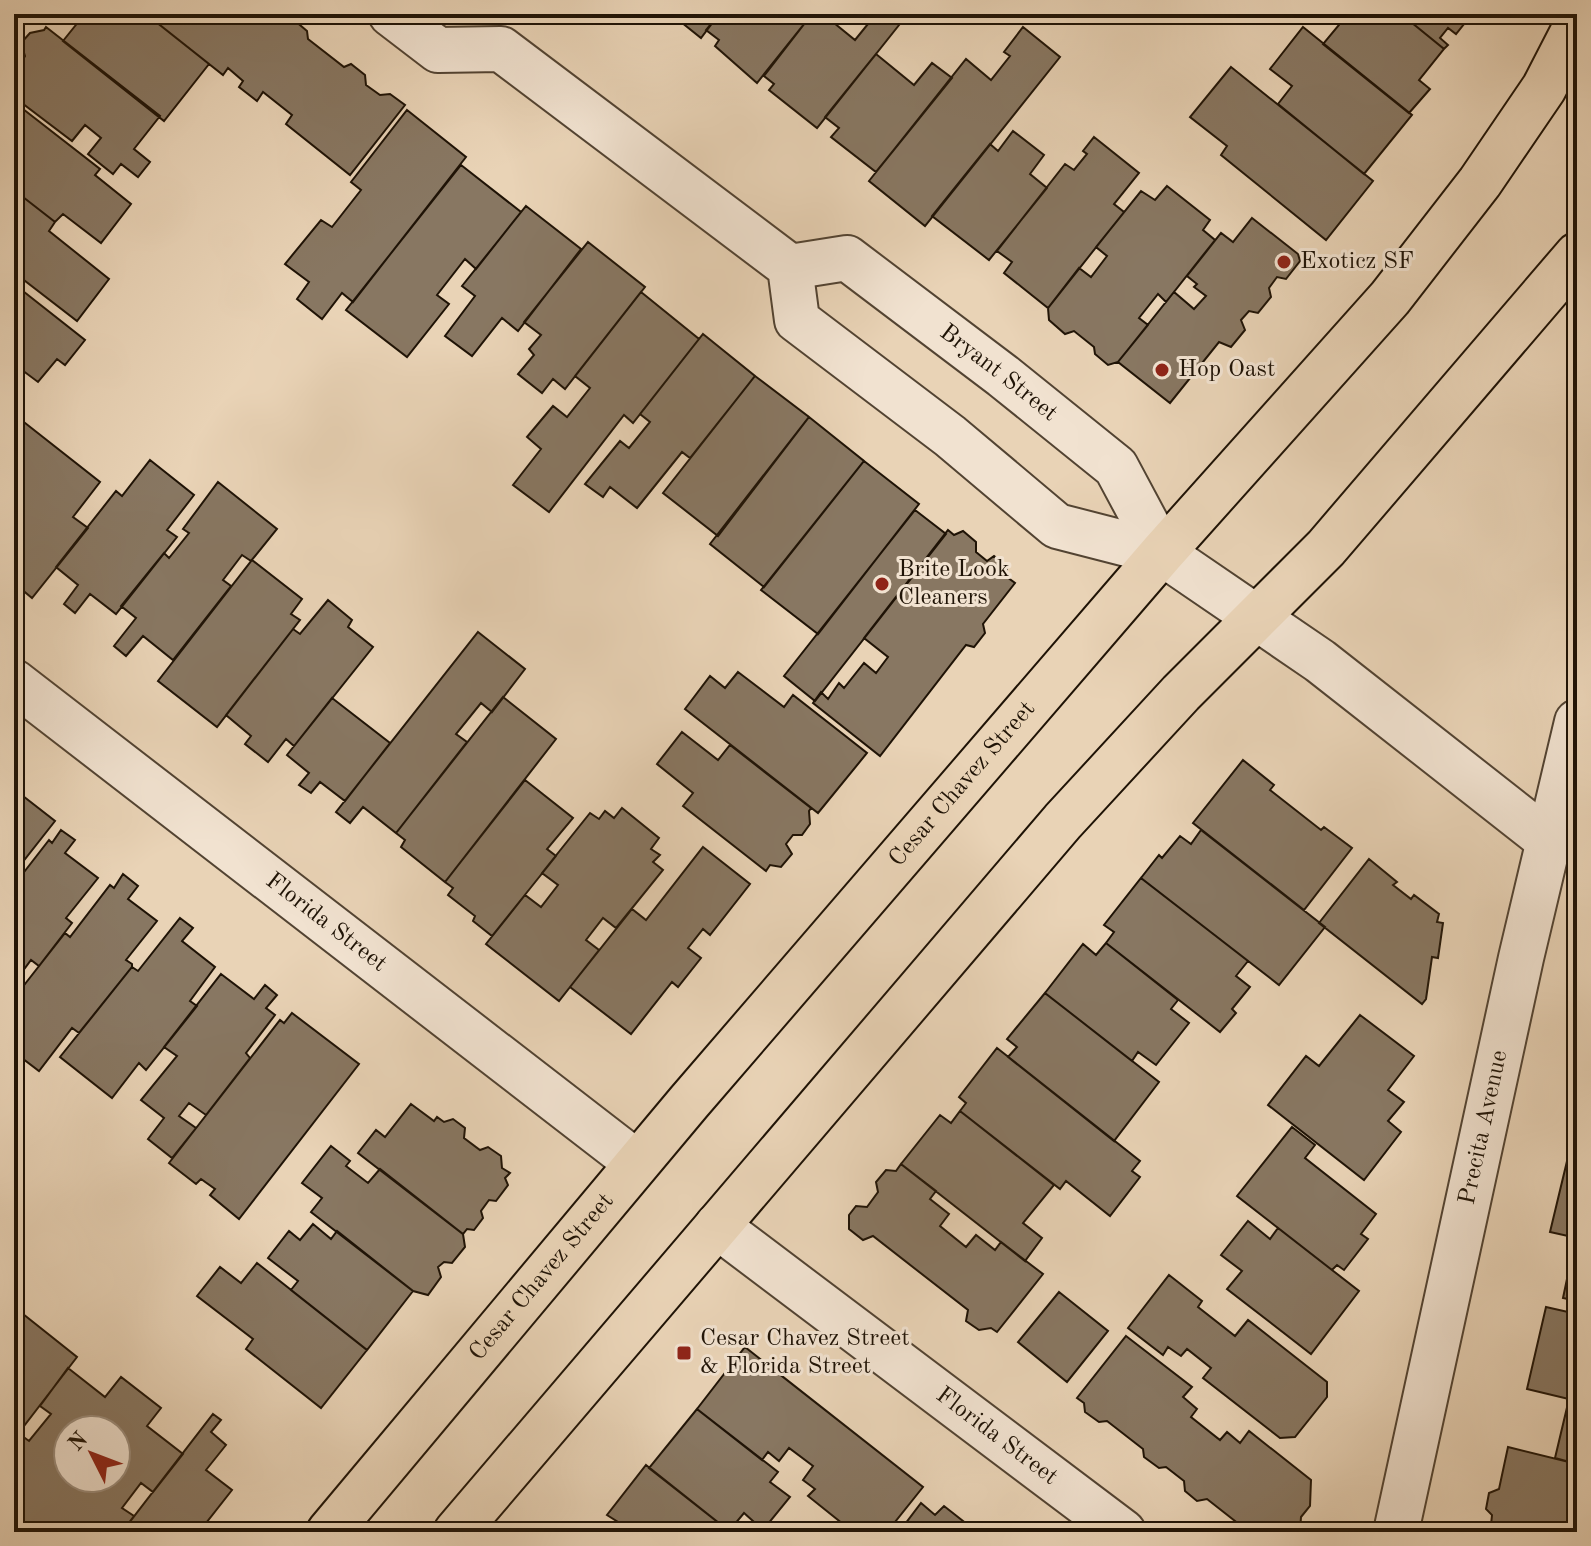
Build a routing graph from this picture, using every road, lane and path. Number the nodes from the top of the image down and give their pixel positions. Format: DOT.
graph roads {
  1 [pos="391,14"];
  2 [pos="1577,24"];
  3 [pos="499,31"];
  4 [pos="1577,255"];
  5 [pos="790,267"];
  6 [pos="1162,553"];
  7 [pos="1256,618"];
  8 [pos="14,682"];
  9 [pos="1577,722"];
  10 [pos="1548,840"];
  11 [pos="637,1163"];
  12 [pos="717,1226"];
  13 [pos="329,1532"];
  14 [pos="456,1532"];
  15 [pos="1123,1532"];
  16 [pos="1396,1532"];
  1 -- 3 [label="street"];
  2 -- 6 [label="main road, Cesar Chavez Street"];
  3 -- 5 [label="street"];
  4 -- 7 [label="main road"];
  5 -- 6 [label="street, Bryant Street"];
  5 -- 6 [label="street, Bryant Street"];
  6 -- 7 [label="street, Bryant Street"];
  6 -- 11 [label="main road, Cesar Chavez Street"];
  7 -- 10 [label="street, Bryant Street"];
  7 -- 12 [label="main road"];
  8 -- 11 [label="street, Florida Street"];
  9 -- 10 [label="street, Precita Avenue"];
  10 -- 16 [label="street, Precita Avenue"];
  11 -- 13 [label="main road, Cesar Chavez Street"];
  12 -- 14 [label="main road"];
  12 -- 15 [label="street, Florida Street"];
}
